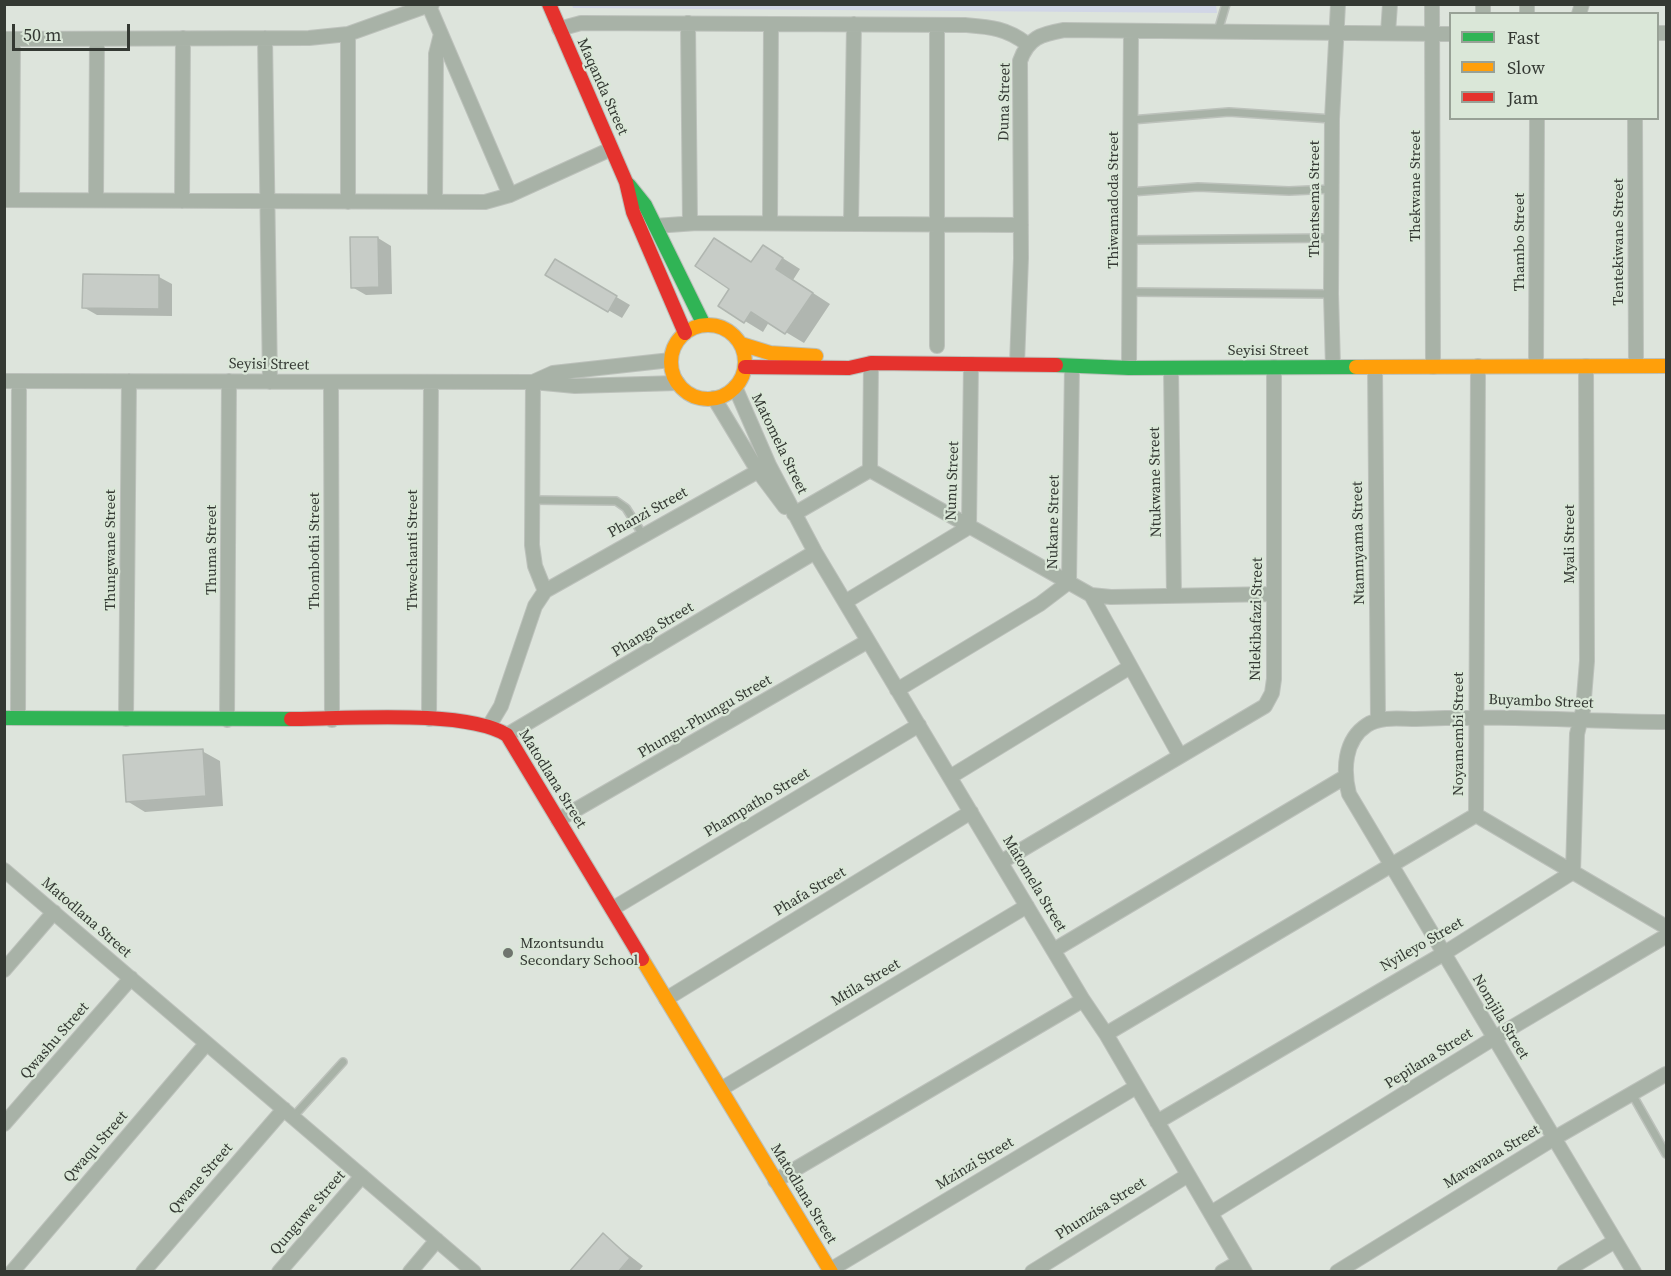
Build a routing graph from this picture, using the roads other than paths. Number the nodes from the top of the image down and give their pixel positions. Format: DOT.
graph roads {
  1 [pos="549,4"];
  2 [pos="1226,4"];
  3 [pos="1338,4"];
  4 [pos="1390,4"];
  5 [pos="1432,4"];
  6 [pos="430,5"];
  7 [pos="688,23"];
  8 [pos="771,24"];
  9 [pos="854,24"];
  10 [pos="937,25"];
  11 [pos="559,30"];
  12 [pos="1218,31"];
  13 [pos="1335,31"];
  14 [pos="1131,32"];
  15 [pos="1388,33"];
  16 [pos="348,34"];
  17 [pos="441,34"];
  18 [pos="1432,34"];
  19 [pos="1449,34"];
  20 [pos="183,38"];
  21 [pos="265,38"];
  22 [pos="9,39"];
  23 [pos="97,39"];
  24 [pos="1027,44"];
  25 [pos="1332,119"];
  26 [pos="1131,120"];
  27 [pos="1538,120"];
  28 [pos="1635,120"];
  29 [pos="611,149"];
  30 [pos="626,182"];
  31 [pos="1332,189"];
  32 [pos="1130,192"];
  33 [pos="510,195"];
  34 [pos="8,200"];
  35 [pos="96,201"];
  36 [pos="182,201"];
  37 [pos="267,201"];
  38 [pos="435,201"];
  39 [pos="348,202"];
  40 [pos="690,223"];
  41 [pos="770,223"];
  42 [pos="851,224"];
  43 [pos="937,225"];
  44 [pos="1021,225"];
  45 [pos="655,226"];
  46 [pos="1332,238"];
  47 [pos="1130,240"];
  48 [pos="1130,292"];
  49 [pos="1331,294"];
  50 [pos="704,325"];
  51 [pos="685,333"];
  52 [pos="741,344"];
  53 [pos="937,346"];
  54 [pos="671,360"];
  55 [pos="871,363"];
  56 [pos="971,364"];
  57 [pos="1017,364"];
  58 [pos="1636,365"];
  59 [pos="1072,366"];
  60 [pos="1478,366"];
  61 [pos="1536,366"];
  62 [pos="1586,366"];
  63 [pos="1666,366"];
  64 [pos="745,367"];
  65 [pos="1274,367"];
  66 [pos="1333,367"];
  67 [pos="1375,367"];
  68 [pos="1433,367"];
  69 [pos="1128,368"];
  70 [pos="1171,368"];
  71 [pos="4,381"];
  72 [pos="19,381"];
  73 [pos="129,381"];
  74 [pos="229,381"];
  75 [pos="270,382"];
  76 [pos="431,382"];
  77 [pos="533,382"];
  78 [pos="331,383"];
  79 [pos="678,383"];
  80 [pos="735,387"];
  81 [pos="714,398"];
  82 [pos="763,468"];
  83 [pos="864,474"];
  84 [pos="533,500"];
  85 [pos="794,514"];
  86 [pos="969,527"];
  87 [pos="643,535"];
  88 [pos="815,552"];
  89 [pos="1069,582"];
  90 [pos="545,591"];
  91 [pos="1091,594"];
  92 [pos="1274,594"];
  93 [pos="1174,596"];
  94 [pos="845,602"];
  95 [pos="868,641"];
  96 [pos="1130,667"];
  97 [pos="897,690"];
  98 [pos="1474,716"];
  99 [pos="11,718"];
  100 [pos="126,719"];
  101 [pos="429,719"];
  102 [pos="1378,719"];
  103 [pos="227,720"];
  104 [pos="332,720"];
  105 [pos="1580,721"];
  106 [pos="1666,722"];
  107 [pos="919,725"];
  108 [pos="489,726"];
  109 [pos="507,735"];
  110 [pos="1180,756"];
  111 [pos="950,777"];
  112 [pos="1345,777"];
  113 [pos="971,813"];
  114 [pos="1476,815"];
  115 [pos="558,820"];
  116 [pos="1001,862"];
  117 [pos="1392,866"];
  118 [pos="4,870"];
  119 [pos="1573,872"];
  120 [pos="1027,906"];
  121 [pos="612,909"];
  122 [pos="54,912"];
  123 [pos="1666,927"];
  124 [pos="1666,936"];
  125 [pos="1054,950"];
  126 [pos="1443,954"];
  127 [pos="4,970"];
  128 [pos="131,978"];
  129 [pos="666,999"];
  130 [pos="1083,1000"];
  131 [pos="1106,1034"];
  132 [pos="1494,1038"];
  133 [pos="206,1044"];
  134 [pos="343,1062"];
  135 [pos="1666,1074"];
  136 [pos="1136,1087"];
  137 [pos="721,1089"];
  138 [pos="1632,1094"];
  139 [pos="288,1112"];
  140 [pos="1157,1122"];
  141 [pos="4,1124"];
  142 [pos="1553,1139"];
  143 [pos="1666,1154"];
  144 [pos="1188,1175"];
  145 [pos="362,1176"];
  146 [pos="775,1181"];
  147 [pos="1211,1212"];
  148 [pos="436,1240"];
  149 [pos="1615,1240"];
  150 [pos="1242,1267"];
  151 [pos="830,1271"];
  152 [pos="12,1272"];
  153 [pos="143,1272"];
  154 [pos="279,1272"];
  155 [pos="410,1272"];
  156 [pos="474,1272"];
  157 [pos="1032,1272"];
  158 [pos="1222,1272"];
  159 [pos="1336,1272"];
  160 [pos="1564,1272"];
  161 [pos="1634,1272"];
  1 -- 11 [label="street, Maqanda Street"];
  2 -- 12 [label="lane"];
  3 -- 13 [label="street, Thentsema Street"];
  4 -- 15 [label="street"];
  5 -- 18 [label="street, Thekwane Street"];
  6 -- 16 [label="street"];
  6 -- 17 [label="street"];
  7 -- 8 [label="street"];
  7 -- 11 [label="street"];
  7 -- 40 [label="street"];
  8 -- 9 [label="street"];
  8 -- 41 [label="street"];
  9 -- 10 [label="street"];
  9 -- 42 [label="street"];
  10 -- 24 [label="street"];
  10 -- 43 [label="street"];
  11 -- 29 [label="street, Maqanda Street"];
  12 -- 13 [label="street"];
  12 -- 14 [label="street"];
  13 -- 15 [label="street"];
  13 -- 25 [label="street, Thentsema Street"];
  14 -- 24 [label="street"];
  14 -- 26 [label="street, Thiwamadoda Street"];
  15 -- 18 [label="street"];
  16 -- 21 [label="street"];
  16 -- 39 [label="street"];
  17 -- 33 [label="street"];
  17 -- 38 [label="street"];
  18 -- 19 [label="street"];
  18 -- 68 [label="street, Thekwane Street"];
  20 -- 21 [label="street"];
  20 -- 23 [label="street"];
  20 -- 36 [label="street"];
  21 -- 37 [label="street"];
  22 -- 23 [label="street"];
  22 -- 34 [label="street"];
  23 -- 35 [label="street"];
  24 -- 44 [label="street, Duna Street"];
  25 -- 26 [label="lane"];
  25 -- 31 [label="street, Thentsema Street"];
  26 -- 32 [label="street, Thiwamadoda Street"];
  27 -- 61 [label="street, Thambo Street"];
  28 -- 58 [label="street, Tentekiwane Street"];
  29 -- 30 [label="street, Maqanda Street"];
  29 -- 33 [label="street"];
  30 -- 45 [label="street, Maqanda Street"];
  30 -- 51 [label="street, Maqanda Street"];
  31 -- 32 [label="lane"];
  31 -- 46 [label="street, Thentsema Street"];
  32 -- 47 [label="street, Thiwamadoda Street"];
  33 -- 38 [label="street"];
  34 -- 35 [label="street"];
  35 -- 36 [label="street"];
  36 -- 37 [label="street"];
  37 -- 39 [label="street"];
  37 -- 75 [label="street"];
  38 -- 39 [label="street"];
  40 -- 41 [label="street"];
  40 -- 45 [label="street"];
  41 -- 42 [label="street"];
  42 -- 43 [label="street"];
  43 -- 44 [label="street"];
  43 -- 53 [label="street"];
  44 -- 57 [label="street, Duna Street"];
  45 -- 50 [label="street, Maqanda Street"];
  46 -- 47 [label="lane"];
  46 -- 49 [label="street, Thentsema Street"];
  47 -- 48 [label="street, Thiwamadoda Street"];
  48 -- 49 [label="lane"];
  48 -- 69 [label="street, Thiwamadoda Street"];
  49 -- 66 [label="street, Thentsema Street"];
  50 -- 51 [label="street"];
  50 -- 52 [label="street"];
  51 -- 54 [label="street"];
  52 -- 55 [label="street, Seyisi Street"];
  52 -- 64 [label="street"];
  54 -- 77 [label="street, Seyisi Street"];
  54 -- 79 [label="street"];
  55 -- 56 [label="street, Seyisi Street"];
  55 -- 64 [label="street, Seyisi Street"];
  55 -- 83 [label="street"];
  56 -- 57 [label="street, Seyisi Street"];
  56 -- 86 [label="street, Nunu Street"];
  57 -- 59 [label="street, Seyisi Street"];
  58 -- 62 [label="street, Seyisi Street"];
  58 -- 63 [label="street, Seyisi Street"];
  59 -- 69 [label="street, Seyisi Street"];
  59 -- 89 [label="street, Nukane Street"];
  60 -- 61 [label="street, Seyisi Street"];
  60 -- 68 [label="street, Seyisi Street"];
  60 -- 98 [label="street, Noyamembi Street"];
  61 -- 62 [label="street, Seyisi Street"];
  62 -- 105 [label="street, Myali Street"];
  64 -- 80 [label="street"];
  65 -- 66 [label="street, Seyisi Street"];
  65 -- 70 [label="street, Seyisi Street"];
  65 -- 92 [label="street, Ntlekibafazi Street"];
  66 -- 67 [label="street, Seyisi Street"];
  67 -- 68 [label="street, Seyisi Street"];
  67 -- 102 [label="street, Ntamnyama Street"];
  69 -- 70 [label="street, Seyisi Street"];
  70 -- 93 [label="street, Ntukwane Street"];
  71 -- 72 [label="street, Seyisi Street"];
  72 -- 73 [label="street, Seyisi Street"];
  72 -- 99 [label="street"];
  73 -- 74 [label="street, Seyisi Street"];
  73 -- 100 [label="street, Thungwane Street"];
  74 -- 75 [label="street, Seyisi Street"];
  74 -- 103 [label="street, Thuma Street"];
  75 -- 78 [label="street, Seyisi Street"];
  76 -- 77 [label="street, Seyisi Street"];
  76 -- 78 [label="street, Seyisi Street"];
  76 -- 101 [label="street, Thwechanti Street"];
  77 -- 79 [label="street, Seyisi Street"];
  77 -- 84 [label="street"];
  78 -- 104 [label="street, Thombothi Street"];
  79 -- 81 [label="street"];
  80 -- 81 [label="street"];
  80 -- 82 [label="street, Matomela Street"];
  81 -- 82 [label="street, Matomela Street"];
  82 -- 85 [label="street, Matomela Street"];
  82 -- 87 [label="street, Phanzi Street"];
  83 -- 85 [label="street"];
  83 -- 86 [label="street"];
  84 -- 87 [label="lane"];
  84 -- 90 [label="street"];
  85 -- 88 [label="street, Matomela Street"];
  86 -- 89 [label="street"];
  86 -- 94 [label="street, Nunu Street"];
  87 -- 90 [label="street, Phanzi Street"];
  88 -- 94 [label="street, Matomela Street"];
  88 -- 109 [label="street, Phanga Street"];
  89 -- 91 [label="street"];
  89 -- 97 [label="street, Nukane Street"];
  90 -- 108 [label="street"];
  91 -- 93 [label="street"];
  91 -- 96 [label="street"];
  92 -- 93 [label="street"];
  92 -- 110 [label="street, Ntlekibafazi Street"];
  94 -- 95 [label="street, Matomela Street"];
  95 -- 97 [label="street, Matomela Street"];
  95 -- 115 [label="street, Phungu-Phungu Street"];
  96 -- 110 [label="street"];
  96 -- 111 [label="street"];
  97 -- 107 [label="street, Matomela Street"];
  98 -- 102 [label="street, Buyambo Street"];
  98 -- 105 [label="street, Buyambo Street"];
  98 -- 114 [label="street, Noyamembi Street"];
  99 -- 100 [label="street, Matodlana Street"];
  100 -- 103 [label="street, Matodlana Street"];
  101 -- 104 [label="street, Matodlana Street"];
  101 -- 108 [label="street, Matodlana Street"];
  102 -- 112 [label="street"];
  103 -- 104 [label="street, Matodlana Street"];
  105 -- 106 [label="street, Buyambo Street"];
  105 -- 119 [label="street"];
  107 -- 111 [label="street, Matomela Street"];
  107 -- 121 [label="street, Phampatho Street"];
  108 -- 109 [label="street, Matodlana Street"];
  109 -- 115 [label="street, Matodlana Street"];
  110 -- 116 [label="street, Ntlekibafazi Street"];
  111 -- 113 [label="street, Matomela Street"];
  112 -- 117 [label="street, Nomjila Street"];
  112 -- 125 [label="street"];
  113 -- 116 [label="street, Matomela Street"];
  113 -- 129 [label="street, Phafa Street"];
  114 -- 117 [label="street, Noyamembi Street"];
  114 -- 119 [label="street"];
  115 -- 121 [label="street, Matodlana Street"];
  116 -- 120 [label="street, Matomela Street"];
  117 -- 126 [label="street, Nomjila Street"];
  117 -- 131 [label="street, Noyamembi Street"];
  118 -- 122 [label="street, Matodlana Street"];
  119 -- 123 [label="street"];
  119 -- 126 [label="street, Nyileyo Street"];
  120 -- 125 [label="street, Matomela Street"];
  120 -- 137 [label="street, Mtila Street"];
  121 -- 129 [label="street, Matodlana Street"];
  122 -- 127 [label="street"];
  122 -- 128 [label="street, Matodlana Street"];
  124 -- 132 [label="street, Pepilana Street"];
  125 -- 130 [label="street, Matomela Street"];
  126 -- 132 [label="street, Nomjila Street"];
  126 -- 140 [label="street, Nyileyo Street"];
  128 -- 133 [label="street, Matodlana Street"];
  128 -- 141 [label="street, Qwashu Street"];
  129 -- 137 [label="street, Matodlana Street"];
  130 -- 131 [label="street, Matomela Street"];
  130 -- 146 [label="street"];
  131 -- 136 [label="street, Matomela Street"];
  132 -- 142 [label="street, Nomjila Street"];
  132 -- 147 [label="street, Pepilana Street"];
  133 -- 139 [label="street, Matodlana Street"];
  133 -- 152 [label="street, Qwaqu Street"];
  134 -- 139 [label="lane"];
  135 -- 138 [label="street, Mavavana Street"];
  136 -- 140 [label="street, Matomela Street"];
  136 -- 151 [label="street, Mzinzi Street"];
  137 -- 146 [label="street, Matodlana Street"];
  138 -- 142 [label="street, Mavavana Street"];
  138 -- 143 [label="lane"];
  139 -- 145 [label="street, Matodlana Street"];
  139 -- 153 [label="street, Qwane Street"];
  140 -- 144 [label="street, Matomela Street"];
  142 -- 149 [label="street, Nomjila Street"];
  142 -- 159 [label="street, Mavavana Street"];
  144 -- 147 [label="street, Matomela Street"];
  144 -- 157 [label="street, Phunzisa Street"];
  145 -- 148 [label="street, Matodlana Street"];
  145 -- 154 [label="street, Qunguwe Street"];
  146 -- 151 [label="street, Matodlana Street"];
  147 -- 150 [label="street, Matomela Street"];
  148 -- 155 [label="street"];
  148 -- 156 [label="street, Matodlana Street"];
  149 -- 160 [label="street"];
  149 -- 161 [label="street, Nomjila Street"];
  150 -- 158 [label="street"];
}
